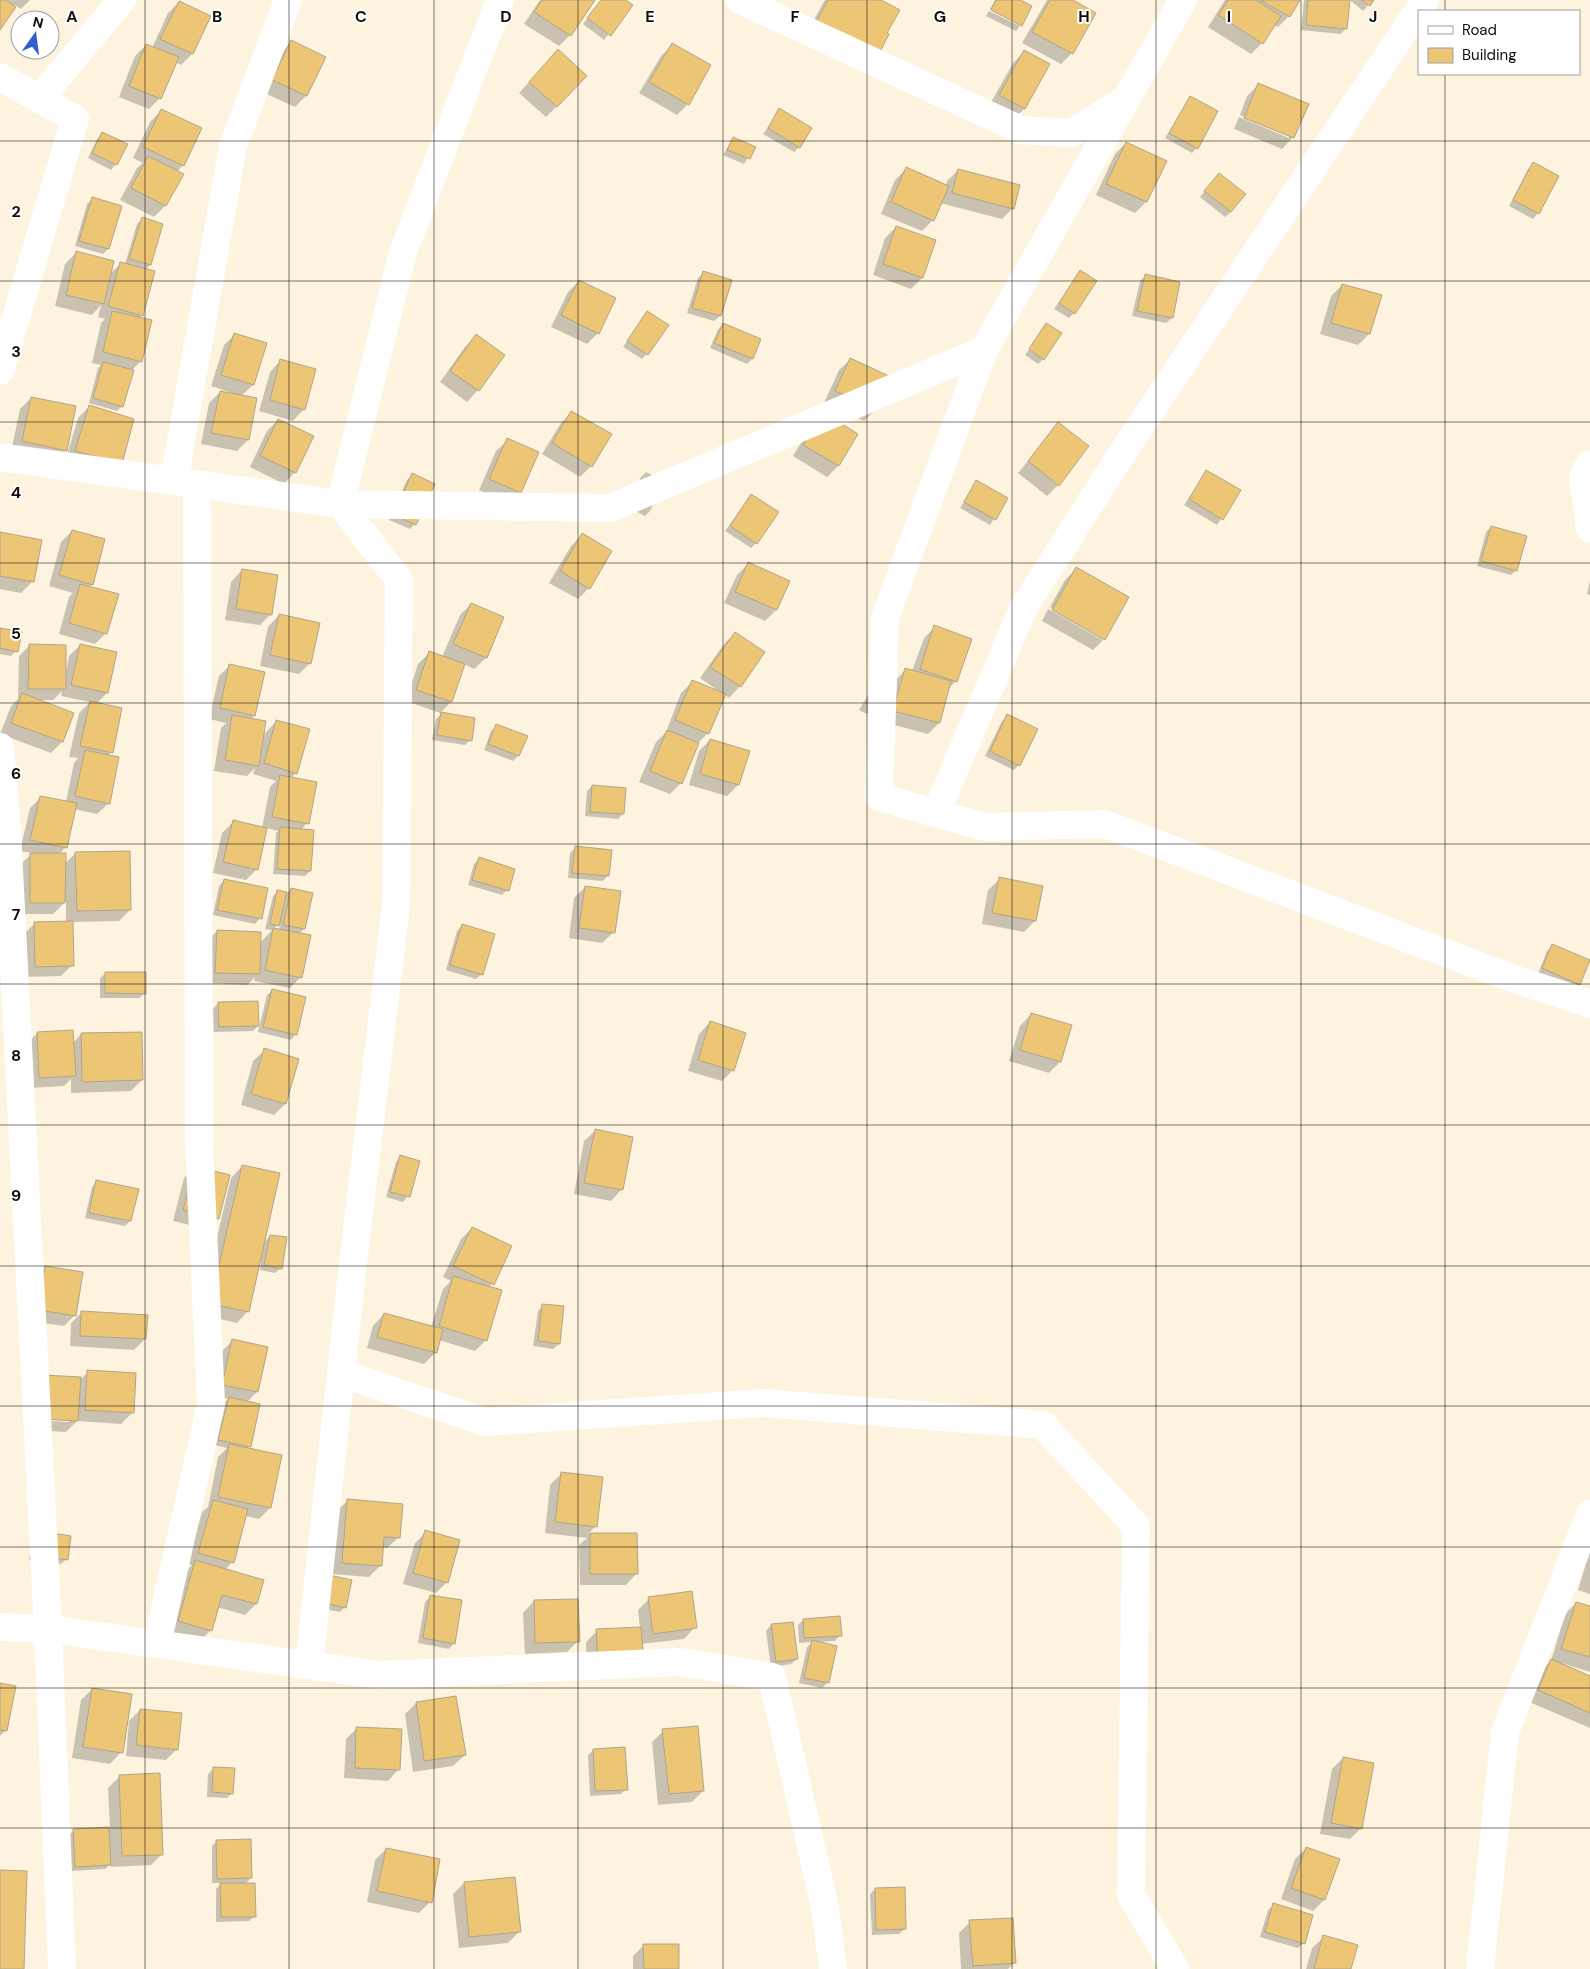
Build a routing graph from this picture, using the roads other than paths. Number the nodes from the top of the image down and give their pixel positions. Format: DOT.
graph roads {
  1 [pos="122,0"];
  2 [pos="288,0"];
  3 [pos="500,0"];
  4 [pos="740,0"];
  5 [pos="1183,0"];
  6 [pos="767,6"];
  7 [pos="1418,10"];
  8 [pos="0,77"];
  9 [pos="1127,98"];
  10 [pos="39,99"];
  11 [pos="984,350"];
  12 [pos="0,371"];
  13 [pos="0,457"];
  14 [pos="1590,464"];
  15 [pos="185,482"];
  16 [pos="340,504"];
  17 [pos="1590,530"];
  18 [pos="0,748"];
  19 [pos="936,813"];
  20 [pos="1590,1004"];
  21 [pos="341,1373"];
  22 [pos="1590,1514"];
  23 [pos="0,1627"];
  24 [pos="48,1629"];
  25 [pos="157,1644"];
  26 [pos="310,1665"];
  27 [pos="62,1969"];
  28 [pos="833,1969"];
  29 [pos="1176,1969"];
  30 [pos="1480,1969"];
  1 -- 10 [label="street"];
  2 -- 15 [label="street"];
  3 -- 16 [label="street"];
  4 -- 6 [label="street"];
  5 -- 9 [label="street"];
  6 -- 9 [label="street"];
  7 -- 19 [label="street"];
  8 -- 10 [label="street"];
  9 -- 11 [label="street"];
  10 -- 12 [label="street"];
  11 -- 16 [label="street"];
  11 -- 19 [label="street"];
  13 -- 15 [label="street"];
  14 -- 17 [label="street"];
  15 -- 16 [label="street"];
  15 -- 25 [label="street"];
  16 -- 21 [label="street"];
  18 -- 24 [label="street"];
  19 -- 20 [label="street"];
  21 -- 26 [label="street"];
  21 -- 29 [label="street"];
  22 -- 30 [label="street"];
  23 -- 24 [label="street"];
  24 -- 25 [label="street"];
  24 -- 27 [label="street"];
  25 -- 26 [label="street"];
  26 -- 28 [label="street"];
}
